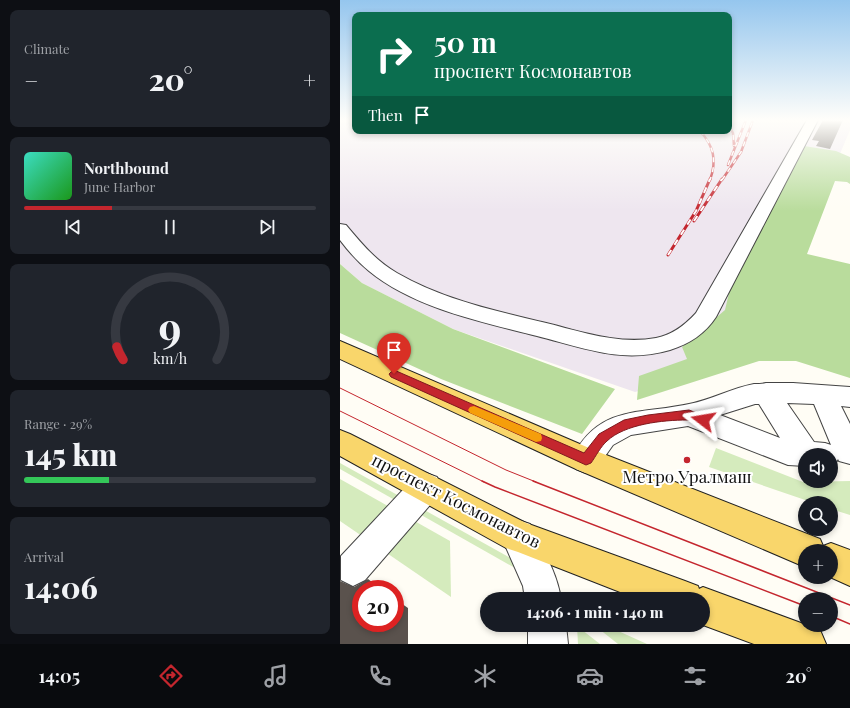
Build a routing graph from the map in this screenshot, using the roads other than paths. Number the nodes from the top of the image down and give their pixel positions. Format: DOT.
graph roads {
  1 [pos="797,150"];
  2 [pos="340,229"];
  3 [pos="340,349"];
  4 [pos="766,394"];
  5 [pos="823,395"];
  6 [pos="850,397"];
  7 [pos="689,415"];
  8 [pos="340,442"];
  9 [pos="826,448"];
  10 [pos="831,448"];
  11 [pos="798,453"];
  12 [pos="586,460"];
  13 [pos="426,487"];
  14 [pos="518,536"];
  15 [pos="798,547"];
  16 [pos="838,563"];
  17 [pos="352,568"];
  18 [pos="850,568"];
  19 [pos="542,592"];
  20 [pos="666,592"];
  21 [pos="710,609"];
  22 [pos="547,632"];
  23 [pos="548,644"];
  24 [pos="806,644"];
  1 -- 2 [label="street"];
  3 -- 12 [label="main road"];
  4 -- 5 [label="street"];
  4 -- 7 [label="street"];
  4 -- 9 [label="street"];
  5 -- 6 [label="street"];
  5 -- 10 [label="street"];
  7 -- 11 [label="street"];
  7 -- 12 [label="street"];
  8 -- 13 [label="main road, проспект Космонавтов"];
  12 -- 15 [label="main road"];
  13 -- 14 [label="main road, проспект Космонавтов"];
  13 -- 17 [label="street"];
  14 -- 19 [label="street"];
  14 -- 20 [label="main road, проспект Космонавтов"];
  16 -- 18 [label="main road"];
  21 -- 24 [label="main road"];
  22 -- 23 [label="street"];
}
